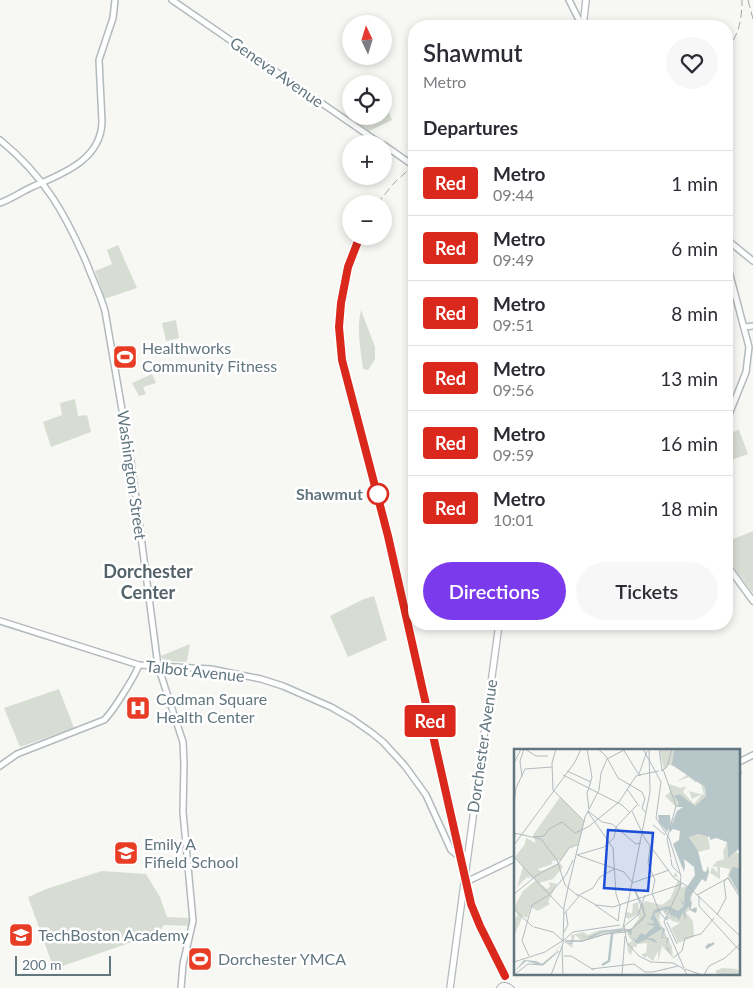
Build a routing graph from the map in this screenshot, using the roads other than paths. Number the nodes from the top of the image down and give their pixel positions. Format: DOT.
graph roads {
  1 [pos="114,0"];
  2 [pos="172,0"];
  3 [pos="569,0"];
  4 [pos="586,0"];
  5 [pos="579,20"];
  6 [pos="583,20"];
  7 [pos="370,135"];
  8 [pos="0,140"];
  9 [pos="392,150"];
  10 [pos="408,162"];
  11 [pos="43,182"];
  12 [pos="0,203"];
  13 [pos="733,247"];
  14 [pos="753,261"];
  15 [pos="733,285"];
  16 [pos="753,326"];
  17 [pos="745,328"];
  18 [pos="733,404"];
  19 [pos="733,574"];
  20 [pos="753,601"];
  21 [pos="0,621"];
  22 [pos="498,630"];
  23 [pos="139,665"];
  24 [pos="158,666"];
  25 [pos="753,755"];
  26 [pos="740,762"];
  27 [pos="0,766"];
  28 [pos="467,855"];
  29 [pos="514,859"];
  30 [pos="464,883"];
  31 [pos="181,988"];
  32 [pos="450,988"];
  1 -- 11 [label="main road"];
  2 -- 7 [label="main road, Geneva Avenue"];
  3 -- 5 [label="main road"];
  4 -- 6 [label="main road"];
  8 -- 11 [label="main road, Washington Street"];
  9 -- 10 [label="main road, Geneva Avenue"];
  11 -- 12 [label="main road"];
  11 -- 24 [label="main road, Washington Street"];
  13 -- 14 [label="main road"];
  15 -- 17 [label="main road"];
  16 -- 17 [label="main road"];
  17 -- 18 [label="main road"];
  19 -- 20 [label="main road"];
  21 -- 23 [label="main road, Talbot Avenue"];
  22 -- 28 [label="main road, Dorchester Avenue"];
  23 -- 24 [label="main road, Talbot Avenue"];
  23 -- 27 [label="main road"];
  24 -- 28 [label="main road, Talbot Avenue"];
  24 -- 31 [label="main road, Washington Street"];
  25 -- 26 [label="main road"];
  28 -- 30 [label="main road, Dorchester Avenue"];
  29 -- 30 [label="main road"];
  30 -- 32 [label="main road, Dorchester Avenue"];
}
